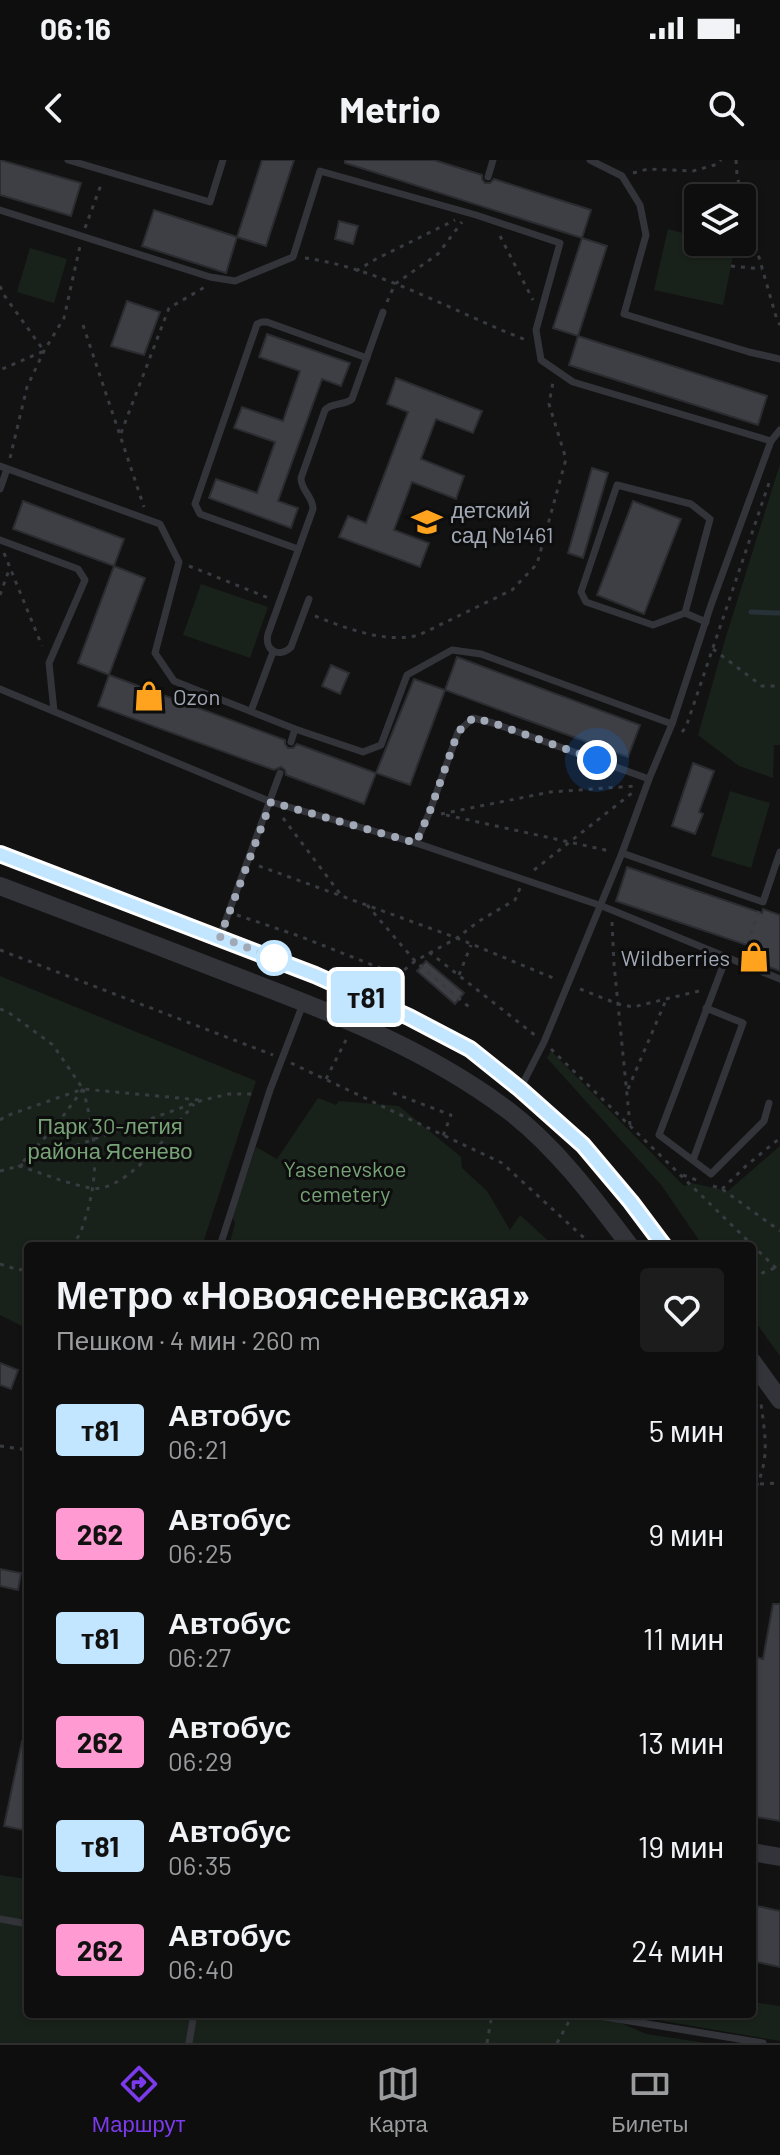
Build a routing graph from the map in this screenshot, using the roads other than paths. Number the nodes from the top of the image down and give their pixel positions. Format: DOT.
graph roads {
  1 [pos="68,160"];
  2 [pos="223,160"];
  3 [pos="493,160"];
  4 [pos="591,160"];
  5 [pos="488,177"];
  6 [pos="479,206"];
  7 [pos="0,210"];
  8 [pos="472,214"];
  9 [pos="383,312"];
  10 [pos="367,358"];
  11 [pos="780,359"];
  12 [pos="780,430"];
  13 [pos="771,441"];
  14 [pos="4,468"];
  15 [pos="0,489"];
  16 [pos="0,541"];
  17 [pos="298,549"];
  18 [pos="309,599"];
  19 [pos="685,613"];
  20 [pos="706,622"];
  21 [pos="273,652"];
  22 [pos="0,689"];
  23 [pos="54,711"];
  24 [pos="251,711"];
  25 [pos="672,724"];
  26 [pos="295,729"];
  27 [pos="291,742"];
  28 [pos="280,773"];
  29 [pos="649,779"];
  30 [pos="271,802"];
  31 [pos="416,843"];
  32 [pos="780,852"];
  33 [pos="622,853"];
  34 [pos="0,854"];
  35 [pos="0,886"];
  36 [pos="602,906"];
  37 [pos="220,937"];
  38 [pos="726,958"];
  39 [pos="780,979"];
  40 [pos="304,1002"];
  41 [pos="706,1008"];
  42 [pos="520,1089"];
  43 [pos="769,1103"];
  44 [pos="693,1160"];
  45 [pos="221,1242"];
  46 [pos="627,1242"];
  47 [pos="661,1242"];
  48 [pos="756,1367"];
  49 [pos="780,1400"];
  50 [pos="756,1853"];
  51 [pos="780,1857"];
  52 [pos="0,1919"];
  53 [pos="24,1923"];
  54 [pos="193,2018"];
  55 [pos="611,2018"];
  56 [pos="189,2043"];
  57 [pos="763,2043"];
  1 -- 2 [label="lane"];
  3 -- 5 [label="lane"];
  4 -- 11 [label="lane"];
  6 -- 8 [label="lane"];
  7 -- 8 [label="lane"];
  8 -- 13 [label="lane"];
  9 -- 10 [label="lane"];
  10 -- 17 [label="lane"];
  10 -- 17 [label="lane"];
  12 -- 13 [label="lane"];
  13 -- 20 [label="lane"];
  14 -- 15 [label="lane"];
  14 -- 24 [label="lane"];
  16 -- 23 [label="lane"];
  17 -- 21 [label="lane"];
  18 -- 21 [label="lane"];
  19 -- 19 [label="lane"];
  19 -- 20 [label="lane"];
  20 -- 25 [label="lane"];
  21 -- 24 [label="lane"];
  22 -- 23 [label="lane"];
  23 -- 30 [label="lane"];
  24 -- 26 [label="lane"];
  25 -- 26 [label="lane"];
  25 -- 29 [label="lane"];
  26 -- 27 [label="lane"];
  28 -- 30 [label="lane"];
  29 -- 31 [label="lane"];
  29 -- 33 [label="lane"];
  30 -- 31 [label="lane"];
  30 -- 37 [label="lane"];
  31 -- 36 [label="lane"];
  32 -- 33 [label="lane"];
  33 -- 36 [label="lane"];
  34 -- 37 [label="street"];
  35 -- 40 [label="street"];
  36 -- 38 [label="lane"];
  36 -- 42 [label="lane"];
  37 -- 42 [label="street"];
  38 -- 39 [label="lane"];
  38 -- 41 [label="lane"];
  40 -- 45 [label="lane"];
  40 -- 46 [label="street"];
  41 -- 44 [label="lane"];
  41 -- 44 [label="lane"];
  42 -- 47 [label="street"];
  43 -- 44 [label="lane"];
  48 -- 49 [label="street"];
  50 -- 51 [label="street"];
  52 -- 53 [label="lane"];
  54 -- 56 [label="lane"];
  55 -- 57 [label="lane"];
}
